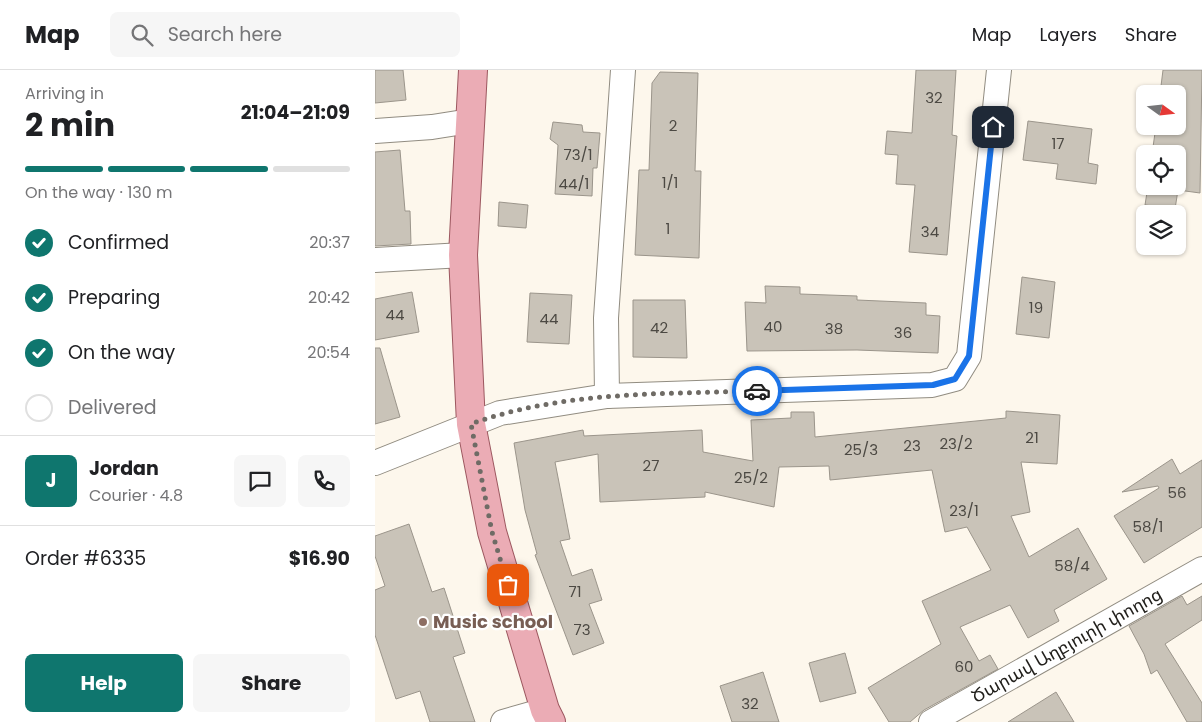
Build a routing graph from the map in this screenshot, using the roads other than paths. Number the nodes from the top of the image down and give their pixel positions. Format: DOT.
graph roads {
  1 [pos="473,70"];
  2 [pos="623,70"];
  3 [pos="999,70"];
  4 [pos="470,121"];
  5 [pos="375,131"];
  6 [pos="463,254"];
  7 [pos="375,260"];
  8 [pos="607,396"];
  9 [pos="471,424"];
  10 [pos="375,464"];
  11 [pos="1202,569"];
  12 [pos="548,716"];
  13 [pos="503,722"];
  14 [pos="931,722"];
  1 -- 4 [label="main road"];
  2 -- 8 [label="street"];
  3 -- 8 [label="street"];
  4 -- 5 [label="street"];
  4 -- 6 [label="main road"];
  6 -- 7 [label="street"];
  6 -- 9 [label="main road"];
  8 -- 9 [label="street"];
  9 -- 10 [label="street"];
  9 -- 12 [label="main road"];
  11 -- 14 [label="street, Ծարավ Աղբյուրի փողոց"];
  12 -- 13 [label="street"];
}
